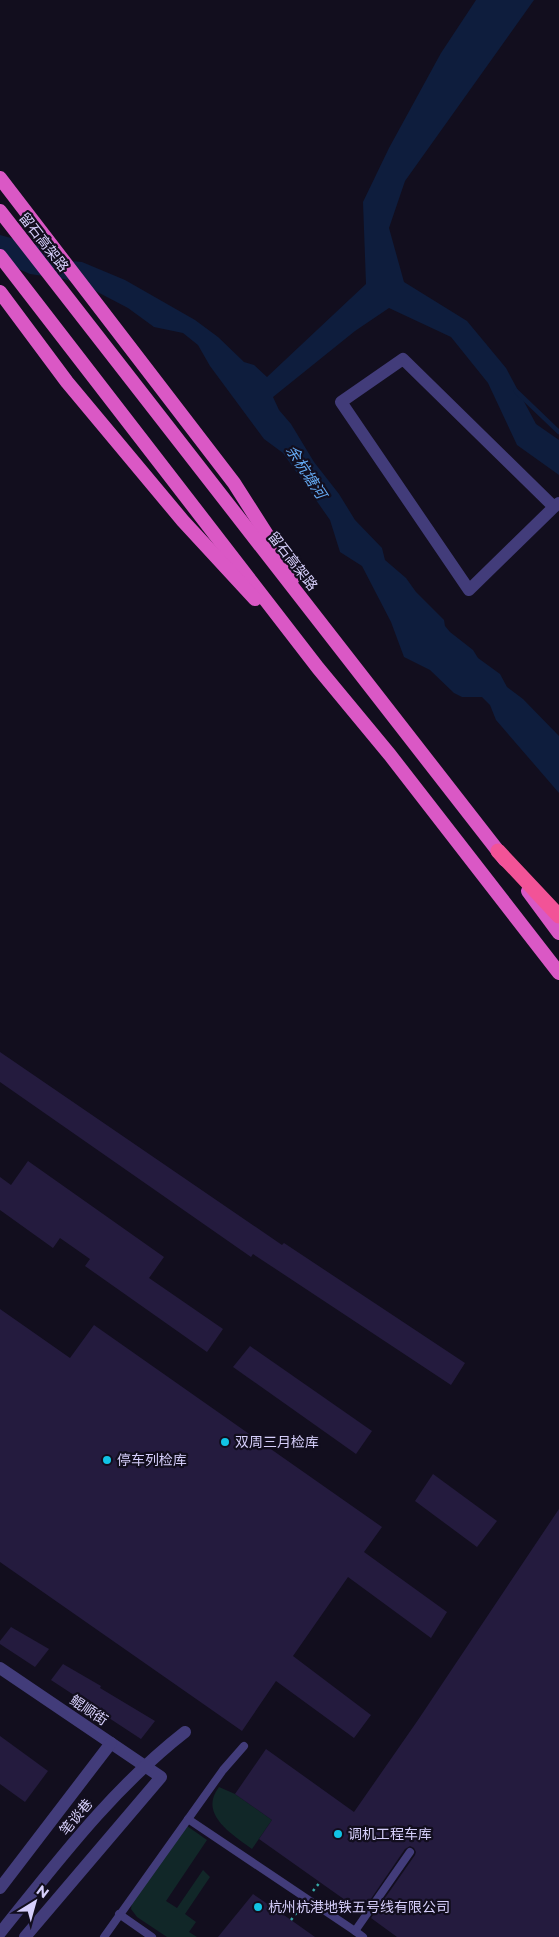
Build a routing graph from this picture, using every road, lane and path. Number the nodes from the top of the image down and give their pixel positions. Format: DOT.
graph roads {
  1 [pos="0,178"];
  2 [pos="0,211"];
  3 [pos="0,256"];
  4 [pos="0,292"];
  5 [pos="556,505"];
  6 [pos="347,657"];
  7 [pos="318,668"];
  8 [pos="498,851"];
  9 [pos="559,916"];
  10 [pos="559,933"];
  11 [pos="559,973"];
  12 [pos="0,1668"];
  13 [pos="185,1732"];
  14 [pos="111,1743"];
  15 [pos="244,1746"];
  16 [pos="188,1819"];
  17 [pos="410,1852"];
  18 [pos="0,1888"];
  19 [pos="119,1914"];
  20 [pos="355,1931"];
  21 [pos="0,1932"];
  22 [pos="25,1937"];
  23 [pos="104,1937"];
  24 [pos="152,1937"];
  25 [pos="363,1937"];
  1 -- 6 [label="highway"];
  2 -- 6 [label="highway, 留石高架路"];
  3 -- 7 [label="highway"];
  4 -- 7 [label="highway"];
  5 -- 5 [label="street"];
  6 -- 8 [label="highway, 留石高架路"];
  7 -- 11 [label="highway"];
  8 -- 9 [label="highway"];
  8 -- 10 [label="highway, 留石高架路"];
  12 -- 14 [label="street, 鲲顺街"];
  13 -- 21 [label="street, 笔谈巷"];
  14 -- 18 [label="street, 笔谈巷"];
  14 -- 22 [label="street, 鲲顺街"];
  15 -- 16 [label="lane"];
  16 -- 19 [label="lane"];
  16 -- 20 [label="lane"];
  17 -- 20 [label="lane"];
  19 -- 23 [label="lane"];
  19 -- 24 [label="lane"];
  20 -- 25 [label="lane"];
}
